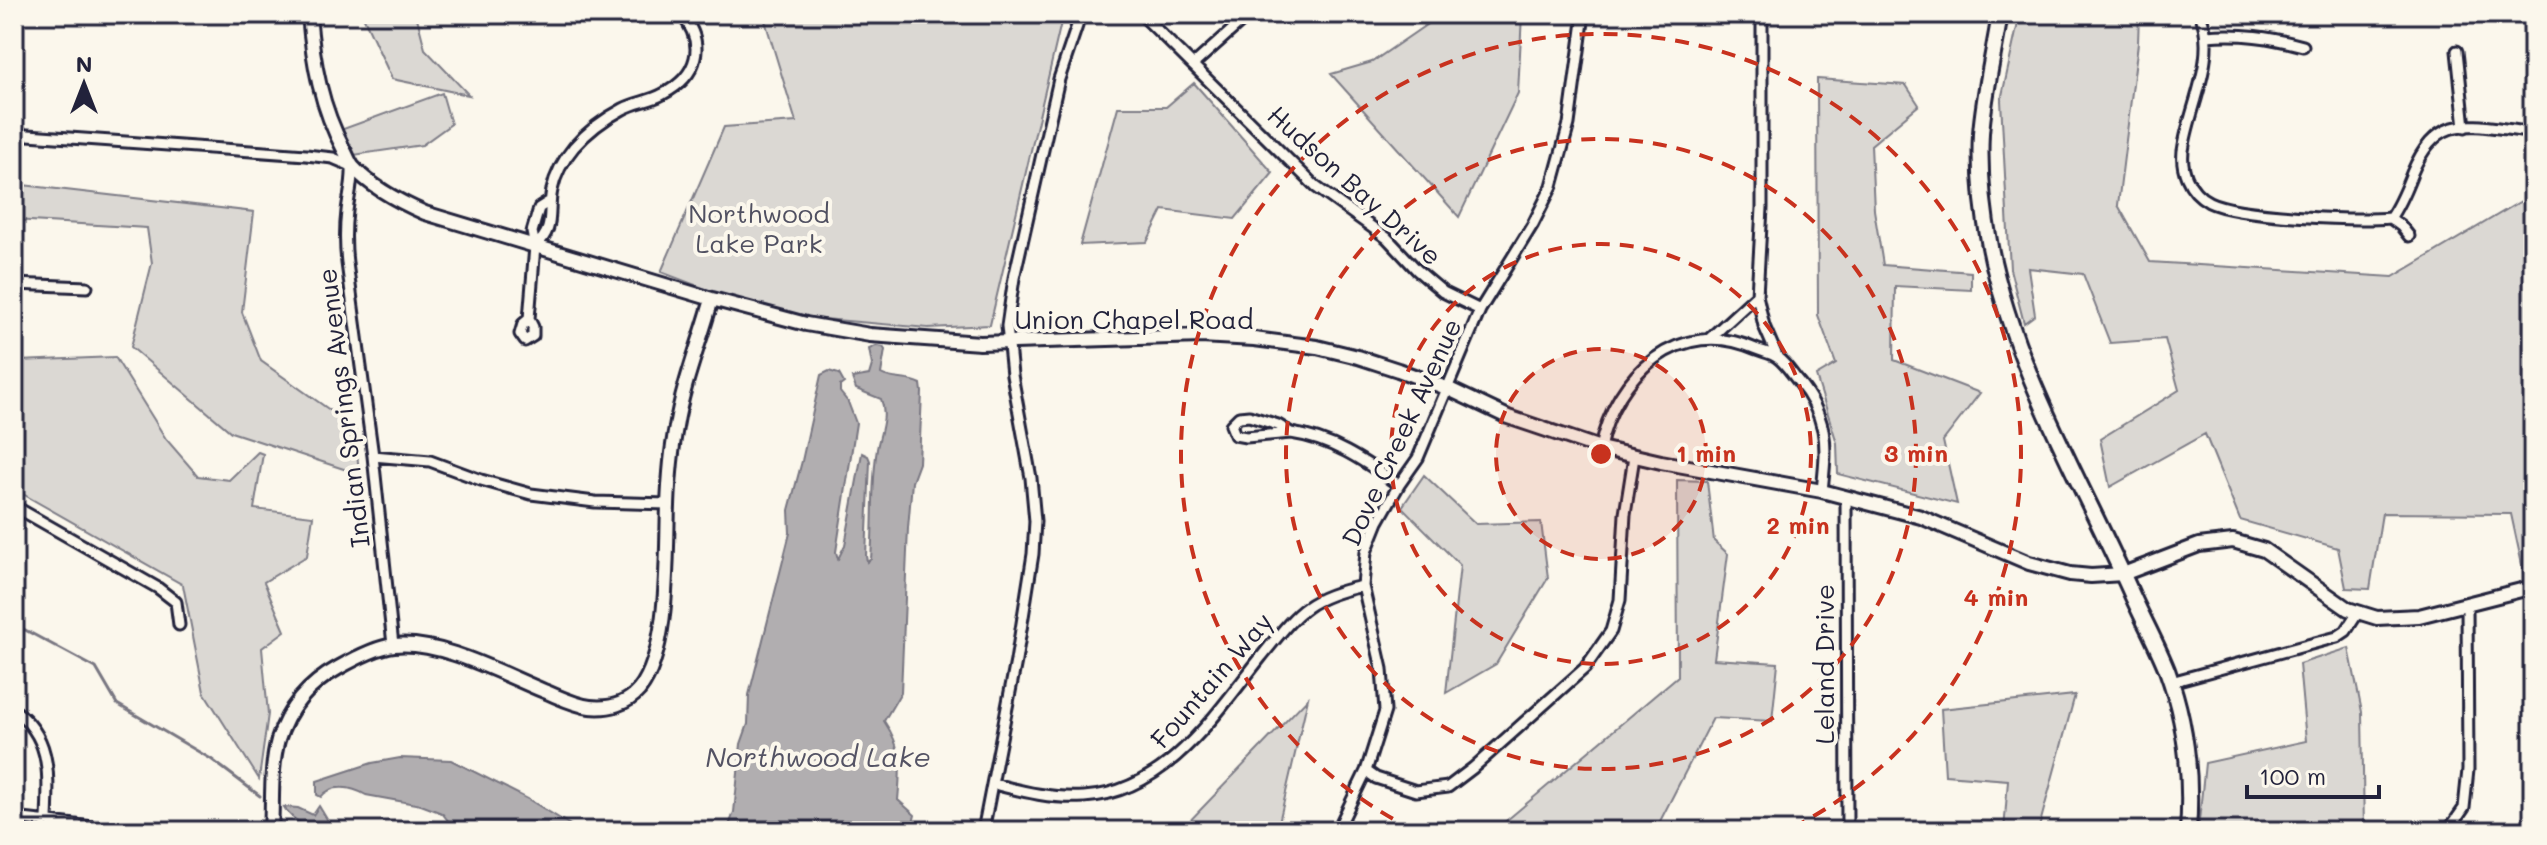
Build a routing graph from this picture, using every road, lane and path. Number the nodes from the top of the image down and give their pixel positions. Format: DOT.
graph roads {
  1 [pos="309,14"];
  2 [pos="494,14"];
  3 [pos="503,14"];
  4 [pos="681,14"];
  5 [pos="1081,14"];
  6 [pos="1141,14"];
  7 [pos="1250,14"];
  8 [pos="1584,14"];
  9 [pos="1762,14"];
  10 [pos="2000,14"];
  11 [pos="2200,14"];
  12 [pos="2206,36"];
  13 [pos="2303,46"];
  14 [pos="2457,51"];
  15 [pos="1194,64"];
  16 [pos="2465,127"];
  17 [pos="2520,131"];
  18 [pos="14,134"];
  19 [pos="352,166"];
  20 [pos="2390,218"];
  21 [pos="2409,236"];
  22 [pos="535,246"];
  23 [pos="15,284"];
  24 [pos="87,287"];
  25 [pos="1757,295"];
  26 [pos="712,299"];
  27 [pos="14,303"];
  28 [pos="1480,310"];
  29 [pos="529,319"];
  30 [pos="1709,339"];
  31 [pos="1007,342"];
  32 [pos="1777,356"];
  33 [pos="1449,389"];
  34 [pos="1291,433"];
  35 [pos="1600,448"];
  36 [pos="373,456"];
  37 [pos="1634,457"];
  38 [pos="1399,485"];
  39 [pos="1822,491"];
  40 [pos="1846,497"];
  41 [pos="668,504"];
  42 [pos="14,506"];
  43 [pos="2123,574"];
  44 [pos="1363,586"];
  45 [pos="2533,587"];
  46 [pos="2467,604"];
  47 [pos="2357,614"];
  48 [pos="179,625"];
  49 [pos="393,645"];
  50 [pos="2171,682"];
  51 [pos="14,710"];
  52 [pos="1366,771"];
  53 [pos="994,784"];
  54 [pos="14,818"];
  55 [pos="47,822"];
  56 [pos="201,831"];
  57 [pos="271,831"];
  58 [pos="983,831"];
  59 [pos="1337,831"];
  60 [pos="1847,831"];
  61 [pos="2188,831"];
  62 [pos="2448,831"];
  1 -- 19 [label="street, Union Chapel Road"];
  2 -- 3 [label="street"];
  4 -- 22 [label="street"];
  5 -- 31 [label="street"];
  6 -- 15 [label="street, Hudson Bay Drive"];
  7 -- 15 [label="street"];
  8 -- 28 [label="street, Dove Creek Avenue"];
  9 -- 25 [label="street"];
  10 -- 43 [label="main road"];
  11 -- 12 [label="street"];
  12 -- 13 [label="street"];
  12 -- 20 [label="street"];
  14 -- 16 [label="street"];
  15 -- 28 [label="street, Hudson Bay Drive"];
  16 -- 17 [label="street"];
  16 -- 20 [label="street"];
  18 -- 19 [label="street"];
  19 -- 22 [label="street, Union Chapel Road"];
  19 -- 36 [label="street, Indian Springs Avenue"];
  20 -- 21 [label="street"];
  22 -- 26 [label="street, Union Chapel Road"];
  22 -- 29 [label="street"];
  23 -- 24 [label="street"];
  23 -- 27 [label="street"];
  25 -- 30 [label="street"];
  25 -- 32 [label="street"];
  26 -- 31 [label="street, Union Chapel Road"];
  26 -- 41 [label="street"];
  28 -- 33 [label="street, Dove Creek Avenue"];
  30 -- 32 [label="street"];
  30 -- 35 [label="street"];
  31 -- 33 [label="street, Union Chapel Road"];
  31 -- 53 [label="street"];
  32 -- 39 [label="street"];
  33 -- 35 [label="street, Union Chapel Road"];
  33 -- 38 [label="street, Dove Creek Avenue"];
  34 -- 34 [label="street"];
  34 -- 38 [label="street"];
  35 -- 37 [label="street, Union Chapel Road"];
  36 -- 41 [label="street"];
  36 -- 49 [label="street, Indian Springs Avenue"];
  37 -- 39 [label="street, Union Chapel Road"];
  37 -- 52 [label="street"];
  38 -- 44 [label="street, Dove Creek Avenue"];
  39 -- 40 [label="street, Union Chapel Road"];
  40 -- 43 [label="street, Union Chapel Road"];
  40 -- 60 [label="street, Leland Drive"];
  41 -- 49 [label="street"];
  42 -- 48 [label="street"];
  43 -- 47 [label="street"];
  43 -- 50 [label="main road"];
  44 -- 52 [label="street, Dove Creek Avenue"];
  44 -- 53 [label="street, Fountain Way"];
  45 -- 46 [label="street"];
  46 -- 47 [label="street"];
  46 -- 62 [label="street"];
  47 -- 50 [label="street"];
  49 -- 57 [label="street"];
  50 -- 61 [label="main road"];
  51 -- 55 [label="street"];
  52 -- 59 [label="street, Dove Creek Avenue"];
  53 -- 58 [label="street"];
  54 -- 55 [label="street"];
  55 -- 56 [label="street"];
}
